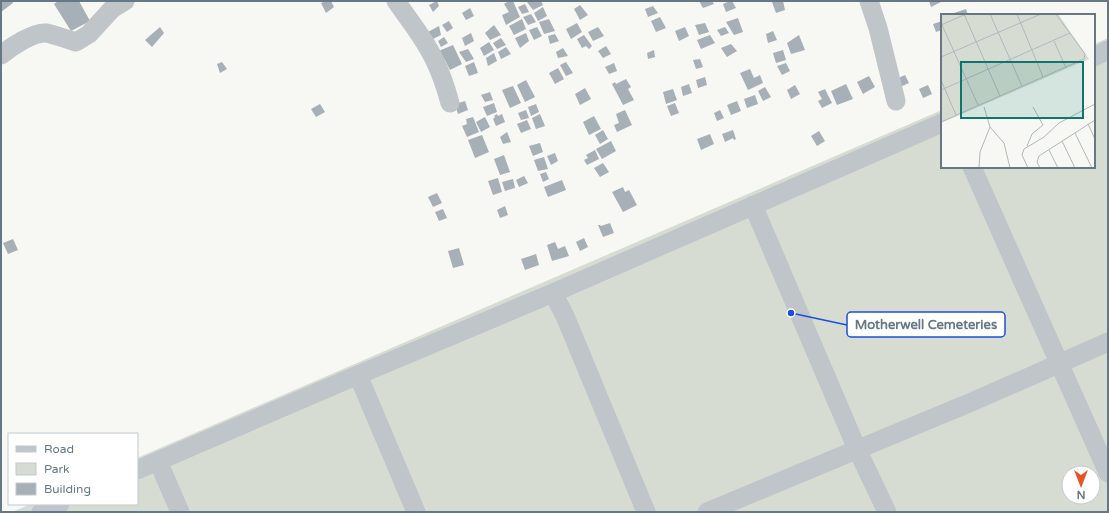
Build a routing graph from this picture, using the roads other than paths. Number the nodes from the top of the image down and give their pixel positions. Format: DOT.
graph roads {
  1 [pos="125,1"];
  2 [pos="396,1"];
  3 [pos="869,1"];
  4 [pos="1108,50"];
  5 [pos="1,55"];
  6 [pos="1095,56"];
  7 [pos="896,101"];
  8 [pos="450,103"];
  9 [pos="941,123"];
  10 [pos="972,168"];
  11 [pos="753,205"];
  12 [pos="554,293"];
  13 [pos="1108,342"];
  14 [pos="1059,364"];
  15 [pos="358,375"];
  16 [pos="857,449"];
  17 [pos="158,461"];
  18 [pos="138,470"];
  19 [pos="1108,472"];
  20 [pos="58,505"];
  21 [pos="41,512"];
  22 [pos="180,512"];
  23 [pos="416,512"];
  24 [pos="646,512"];
  25 [pos="707,512"];
  26 [pos="887,512"];
  1 -- 5 [label="street"];
  2 -- 8 [label="street"];
  3 -- 7 [label="street"];
  4 -- 6 [label="street"];
  9 -- 11 [label="street"];
  10 -- 14 [label="street"];
  11 -- 12 [label="street"];
  11 -- 16 [label="street"];
  12 -- 15 [label="street"];
  12 -- 24 [label="street"];
  13 -- 14 [label="street"];
  14 -- 16 [label="street"];
  14 -- 19 [label="street"];
  15 -- 17 [label="street"];
  15 -- 23 [label="street"];
  16 -- 25 [label="street"];
  16 -- 26 [label="street"];
  17 -- 18 [label="street"];
  17 -- 22 [label="street"];
  20 -- 21 [label="street"];
}
